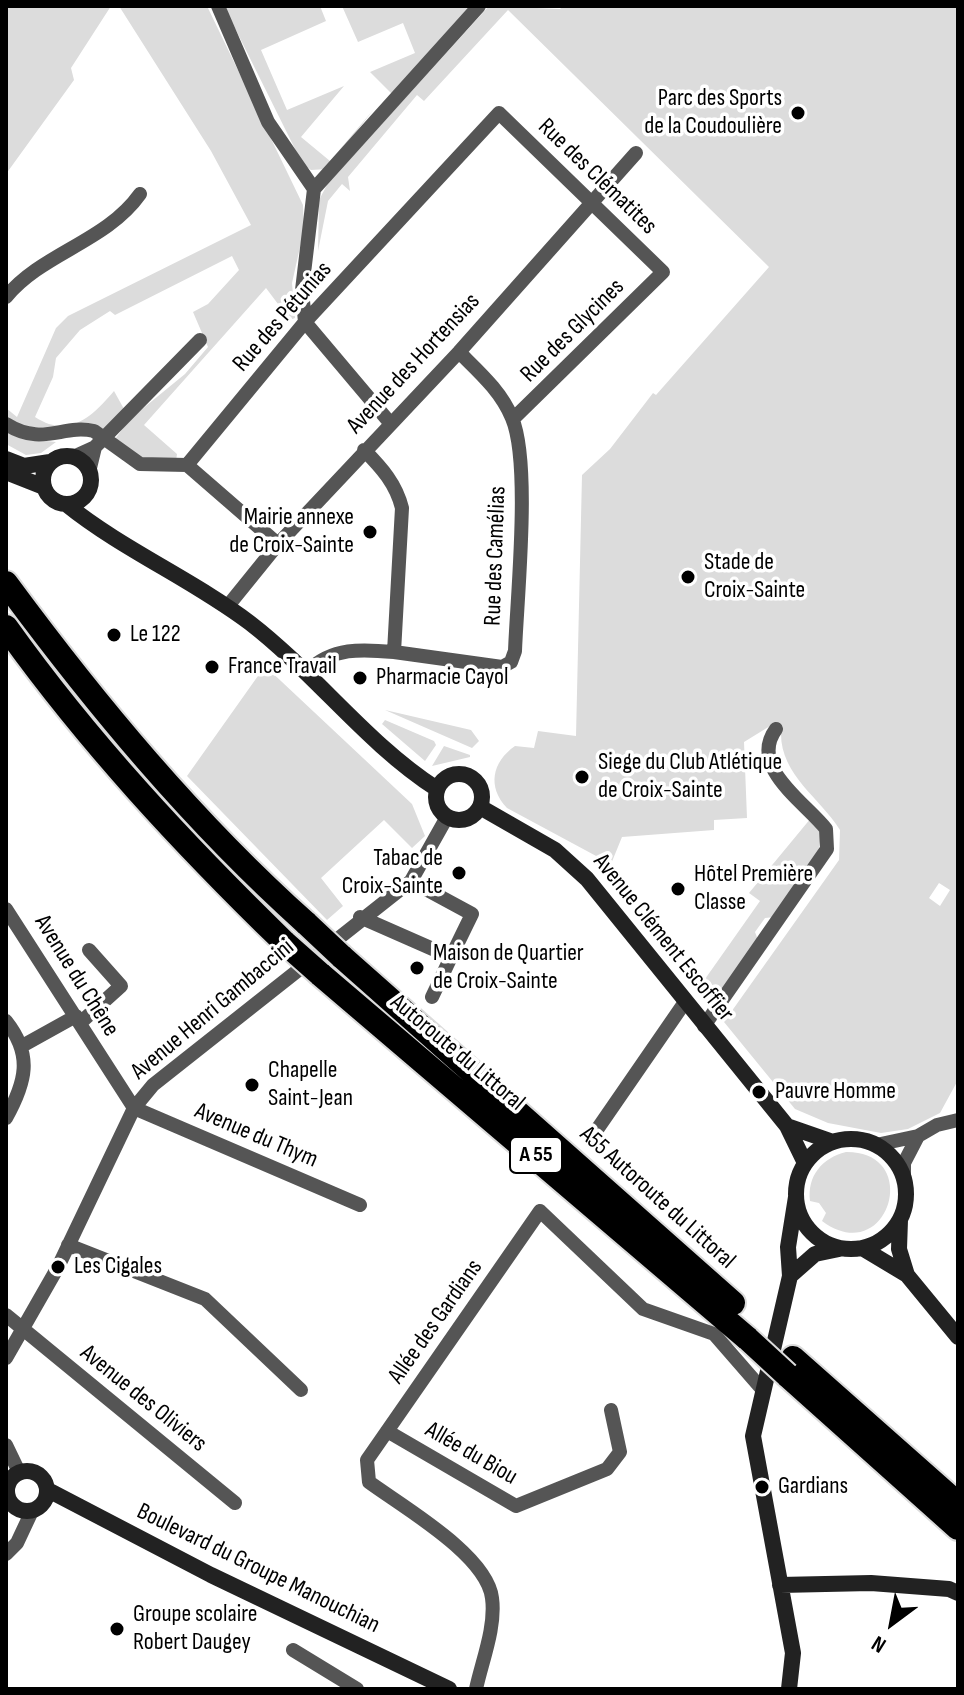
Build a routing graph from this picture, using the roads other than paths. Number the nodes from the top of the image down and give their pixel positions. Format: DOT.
graph roads {
  1 [pos="218,6"];
  2 [pos="479,6"];
  3 [pos="499,113"];
  4 [pos="636,153"];
  5 [pos="314,189"];
  6 [pos="140,194"];
  7 [pos="592,202"];
  8 [pos="663,272"];
  9 [pos="6,297"];
  10 [pos="305,322"];
  11 [pos="200,340"];
  12 [pos="459,352"];
  13 [pos="513,419"];
  14 [pos="6,424"];
  15 [pos="391,424"];
  16 [pos="100,443"];
  17 [pos="364,450"];
  18 [pos="73,457"];
  19 [pos="6,459"];
  20 [pos="50,462"];
  21 [pos="187,465"];
  22 [pos="6,472"];
  23 [pos="89,472"];
  24 [pos="44,487"];
  25 [pos="88,491"];
  26 [pos="66,504"];
  27 [pos="102,528"];
  28 [pos="278,544"];
  29 [pos="6,583"];
  30 [pos="227,607"];
  31 [pos="6,627"];
  32 [pos="394,652"];
  33 [pos="308,671"];
  34 [pos="776,729"];
  35 [pos="437,789"];
  36 [pos="480,807"];
  37 [pos="447,817"];
  38 [pos="411,881"];
  39 [pos="6,909"];
  40 [pos="360,917"];
  41 [pos="89,950"];
  42 [pos="451,957"];
  43 [pos="432,997"];
  44 [pos="685,1002"];
  45 [pos="78,1019"];
  46 [pos="6,1021"];
  47 [pos="704,1026"];
  48 [pos="22,1046"];
  49 [pos="134,1108"];
  50 [pos="6,1118"];
  51 [pos="958,1120"];
  52 [pos="787,1126"];
  53 [pos="596,1131"];
  54 [pos="918,1136"];
  55 [pos="833,1142"];
  56 [pos="876,1145"];
  57 [pos="805,1163"];
  58 [pos="904,1179"];
  59 [pos="796,1197"];
  60 [pos="360,1205"];
  61 [pos="901,1218"];
  62 [pos="68,1245"];
  63 [pos="862,1248"];
  64 [pos="842,1249"];
  65 [pos="907,1275"];
  66 [pos="790,1276"];
  67 [pos="6,1315"];
  68 [pos="24,1330"];
  69 [pos="752,1332"];
  70 [pos="958,1337"];
  71 [pos="6,1358"];
  72 [pos="761,1388"];
  73 [pos="301,1390"];
  74 [pos="611,1410"];
  75 [pos="387,1431"];
  76 [pos="6,1445"];
  77 [pos="19,1472"];
  78 [pos="917,1479"];
  79 [pos="48,1490"];
  80 [pos="235,1503"];
  81 [pos="958,1504"];
  82 [pos="9,1509"];
  83 [pos="32,1511"];
  84 [pos="958,1528"];
  85 [pos="6,1554"];
  86 [pos="780,1585"];
  87 [pos="958,1593"];
  88 [pos="293,1650"];
  89 [pos="357,1689"];
  90 [pos="449,1689"];
  91 [pos="476,1689"];
  92 [pos="789,1689"];
  1 -- 5 [label="street"];
  2 -- 5 [label="street"];
  3 -- 7 [label="street, Rue des Clématites"];
  3 -- 10 [label="street, Rue des Pétunias"];
  4 -- 7 [label="street, Avenue des Hortensias"];
  5 -- 10 [label="street"];
  6 -- 9 [label="street"];
  7 -- 8 [label="street, Rue des Clématites"];
  7 -- 12 [label="street, Avenue des Hortensias"];
  8 -- 13 [label="street, Rue des Glycines"];
  10 -- 15 [label="street"];
  10 -- 21 [label="street, Rue des Pétunias"];
  11 -- 16 [label="street"];
  12 -- 13 [label="street, Rue des Camélias"];
  12 -- 15 [label="street, Avenue des Hortensias"];
  13 -- 32 [label="street, Rue des Camélias"];
  14 -- 16 [label="street"];
  15 -- 17 [label="street, Avenue des Hortensias"];
  16 -- 18 [label="street"];
  16 -- 21 [label="street"];
  16 -- 23 [label="street"];
  17 -- 28 [label="street, Avenue des Hortensias"];
  17 -- 32 [label="street"];
  18 -- 20 [label="main road"];
  18 -- 23 [label="main road"];
  19 -- 20 [label="main road"];
  20 -- 24 [label="main road"];
  21 -- 28 [label="street"];
  22 -- 24 [label="main road"];
  23 -- 25 [label="main road"];
  24 -- 26 [label="main road"];
  25 -- 26 [label="main road"];
  25 -- 27 [label="main road"];
  26 -- 27 [label="main road"];
  27 -- 30 [label="main road"];
  28 -- 30 [label="street, Avenue des Hortensias"];
  29 -- 69 [label="highway, A55 Autoroute du Littoral / A 55, bridge"];
  30 -- 33 [label="main road"];
  31 -- 69 [label="highway, Autoroute du Littoral / A 55, bridge"];
  32 -- 33 [label="street"];
  33 -- 35 [label="main road"];
  34 -- 47 [label="street"];
  35 -- 36 [label="main road"];
  35 -- 37 [label="main road"];
  36 -- 37 [label="main road"];
  36 -- 44 [label="main road, Avenue Clément Escoffier"];
  37 -- 38 [label="street, Avenue Henri Gambaccini"];
  38 -- 40 [label="street, Avenue Henri Gambaccini"];
  38 -- 42 [label="street"];
  39 -- 45 [label="street, Avenue du Chêne"];
  40 -- 42 [label="street"];
  40 -- 49 [label="street, Avenue Henri Gambaccini"];
  41 -- 45 [label="street"];
  42 -- 43 [label="street"];
  44 -- 47 [label="main road, Avenue Clément Escoffier"];
  44 -- 53 [label="street"];
  45 -- 48 [label="street"];
  45 -- 49 [label="street, Avenue du Chêne"];
  46 -- 48 [label="street"];
  47 -- 52 [label="main road, Avenue Clément Escoffier"];
  48 -- 50 [label="street"];
  49 -- 60 [label="street, Avenue du Thym"];
  49 -- 62 [label="street, Avenue Henri Gambaccini"];
  51 -- 54 [label="street"];
  52 -- 55 [label="main road"];
  52 -- 57 [label="main road, Avenue Clément Escoffier"];
  54 -- 56 [label="street"];
  54 -- 58 [label="street"];
  55 -- 56 [label="main road"];
  55 -- 57 [label="main road"];
  56 -- 58 [label="main road"];
  57 -- 59 [label="main road"];
  58 -- 61 [label="main road"];
  59 -- 64 [label="main road"];
  59 -- 66 [label="main road"];
  61 -- 63 [label="main road"];
  61 -- 65 [label="main road"];
  62 -- 68 [label="street, Avenue Henri Gambaccini"];
  62 -- 73 [label="street"];
  63 -- 64 [label="main road"];
  63 -- 65 [label="main road"];
  64 -- 66 [label="main road"];
  65 -- 70 [label="main road"];
  66 -- 72 [label="main road"];
  67 -- 68 [label="street, Avenue des Oliviers"];
  68 -- 71 [label="street, Avenue Henri Gambaccini"];
  68 -- 80 [label="street, Avenue des Oliviers"];
  69 -- 78 [label="highway, Autoroute du Littoral / A 55"];
  72 -- 75 [label="street, Allée des Gardians"];
  72 -- 86 [label="main road"];
  74 -- 75 [label="street, Allée du Biou"];
  75 -- 91 [label="street, Allée des Gardians"];
  76 -- 77 [label="street"];
  77 -- 79 [label="main road"];
  77 -- 82 [label="main road"];
  78 -- 81 [label="highway"];
  78 -- 84 [label="highway"];
  79 -- 83 [label="main road"];
  79 -- 90 [label="main road, Boulevard du Groupe Manouchian"];
  82 -- 83 [label="main road"];
  83 -- 85 [label="street"];
  86 -- 87 [label="main road"];
  86 -- 92 [label="main road"];
  88 -- 89 [label="street"];
}
